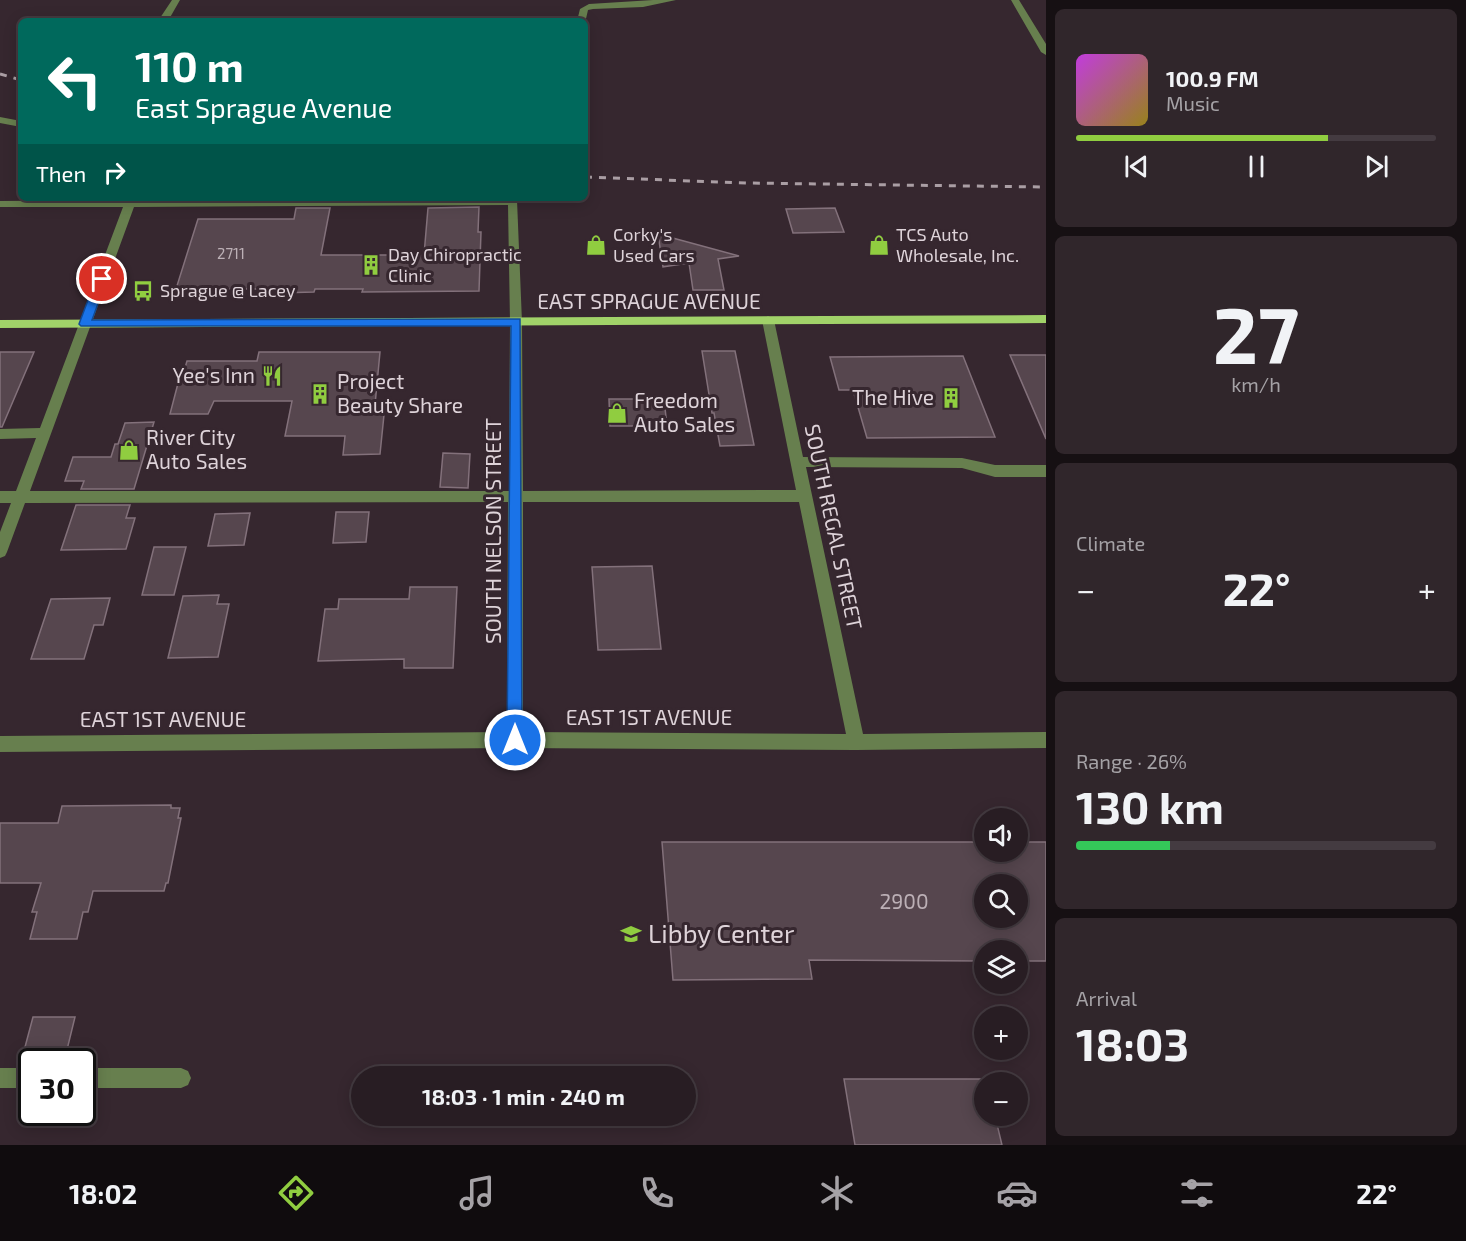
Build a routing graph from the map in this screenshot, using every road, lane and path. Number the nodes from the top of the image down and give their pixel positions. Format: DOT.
graph roads {
  1 [pos="176,0"];
  2 [pos="672,0"];
  3 [pos="1015,0"];
  4 [pos="165,18"];
  5 [pos="582,18"];
  6 [pos="1046,52"];
  7 [pos="0,120"];
  8 [pos="18,123"];
  9 [pos="131,201"];
  10 [pos="0,204"];
  11 [pos="1046,319"];
  12 [pos="768,321"];
  13 [pos="516,322"];
  14 [pos="0,324"];
  15 [pos="85,324"];
  16 [pos="44,433"];
  17 [pos="0,434"];
  18 [pos="798,462"];
  19 [pos="1046,471"];
  20 [pos="805,496"];
  21 [pos="0,497"];
  22 [pos="21,497"];
  23 [pos="516,497"];
  24 [pos="0,552"];
  25 [pos="515,740"];
  26 [pos="1046,740"];
  27 [pos="856,742"];
  28 [pos="0,744"];
  29 [pos="0,1078"];
  30 [pos="18,1078"];
  31 [pos="96,1078"];
  32 [pos="181,1078"];
  1 -- 4 [label="street"];
  2 -- 5 [label="street"];
  3 -- 6 [label="street"];
  7 -- 8 [label="street"];
  9 -- 10 [label="street"];
  9 -- 13 [label="street, SOUTH NELSON STREET"];
  9 -- 15 [label="street"];
  11 -- 12 [label="main road, EAST SPRAGUE AVENUE"];
  12 -- 13 [label="main road, EAST SPRAGUE AVENUE"];
  12 -- 18 [label="street, SOUTH REGAL STREET"];
  13 -- 15 [label="main road, EAST SPRAGUE AVENUE"];
  13 -- 23 [label="street, SOUTH NELSON STREET"];
  14 -- 15 [label="main road, EAST SPRAGUE AVENUE"];
  15 -- 16 [label="street"];
  16 -- 17 [label="street"];
  16 -- 22 [label="street"];
  18 -- 19 [label="street"];
  18 -- 20 [label="street, SOUTH REGAL STREET"];
  20 -- 23 [label="street"];
  20 -- 27 [label="street, SOUTH REGAL STREET"];
  21 -- 22 [label="street"];
  22 -- 23 [label="street"];
  22 -- 24 [label="street"];
  23 -- 25 [label="street, SOUTH NELSON STREET"];
  25 -- 27 [label="street, EAST 1ST AVENUE"];
  25 -- 28 [label="street, EAST 1ST AVENUE"];
  26 -- 27 [label="street, EAST 1ST AVENUE"];
  29 -- 30 [label="street"];
  31 -- 32 [label="street"];
}
